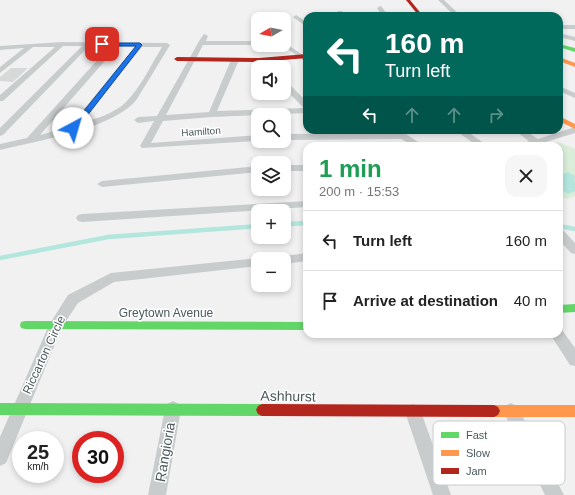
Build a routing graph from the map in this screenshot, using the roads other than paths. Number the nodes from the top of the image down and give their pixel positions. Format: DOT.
graph roads {
  1 [pos="408,0"];
  2 [pos="441,0"];
  3 [pos="380,8"];
  4 [pos="382,12"];
  5 [pos="418,12"];
  6 [pos="454,12"];
  7 [pos="296,16"];
  8 [pos="303,22"];
  9 [pos="563,27"];
  10 [pos="575,27"];
  11 [pos="563,35"];
  12 [pos="575,39"];
  13 [pos="251,43"];
  14 [pos="62,44"];
  15 [pos="88,44"];
  16 [pos="32,45"];
  17 [pos="115,45"];
  18 [pos="140,45"];
  19 [pos="563,46"];
  20 [pos="0,48"];
  21 [pos="291,49"];
  22 [pos="575,50"];
  23 [pos="19,56"];
  24 [pos="6,57"];
  25 [pos="303,57"];
  26 [pos="303,58"];
  27 [pos="177,59"];
  28 [pos="193,59"];
  29 [pos="235,60"];
  30 [pos="251,60"];
  31 [pos="259,60"];
  32 [pos="563,60"];
  33 [pos="575,65"];
  34 [pos="1,69"];
  35 [pos="563,90"];
  36 [pos="291,91"];
  37 [pos="575,96"];
  38 [pos="0,99"];
  39 [pos="303,102"];
  40 [pos="303,110"];
  41 [pos="212,114"];
  42 [pos="160,118"];
  43 [pos="138,120"];
  44 [pos="563,120"];
  45 [pos="575,127"];
  46 [pos="73,128"];
  47 [pos="575,130"];
  48 [pos="0,133"];
  49 [pos="370,134"];
  50 [pos="400,134"];
  51 [pos="465,134"];
  52 [pos="524,134"];
  53 [pos="562,134"];
  54 [pos="563,134"];
  55 [pos="291,137"];
  56 [pos="251,138"];
  57 [pos="31,139"];
  58 [pos="413,142"];
  59 [pos="477,142"];
  60 [pos="537,142"];
  61 [pos="0,147"];
  62 [pos="291,168"];
  63 [pos="303,168"];
  64 [pos="251,170"];
  65 [pos="102,184"];
  66 [pos="303,204"];
  67 [pos="82,218"];
  68 [pos="563,237"];
  69 [pos="575,250"];
  70 [pos="303,258"];
  71 [pos="291,259"];
  72 [pos="251,263"];
  73 [pos="575,308"];
  74 [pos="563,309"];
  75 [pos="25,325"];
  76 [pos="56,325"];
  77 [pos="303,326"];
  78 [pos="560,338"];
  79 [pos="575,360"];
  80 [pos="20,408"];
  81 [pos="0,409"];
  82 [pos="173,409"];
  83 [pos="511,411"];
  84 [pos="575,411"];
  85 [pos="413,412"];
  86 [pos="516,421"];
  87 [pos="0,457"];
  88 [pos="433,469"];
  89 [pos="439,485"];
  90 [pos="550,485"];
  91 [pos="157,495"];
  92 [pos="442,495"];
  93 [pos="555,495"];
  1 -- 5 [label="street"];
  2 -- 6 [label="street"];
  3 -- 4 [label="street"];
  7 -- 8 [label="street"];
  9 -- 10 [label="street"];
  11 -- 12 [label="street"];
  13 -- 28 [label="street"];
  14 -- 15 [label="street"];
  14 -- 16 [label="street"];
  14 -- 38 [label="street"];
  15 -- 17 [label="street"];
  15 -- 48 [label="street"];
  16 -- 20 [label="street"];
  16 -- 23 [label="street"];
  17 -- 18 [label="street"];
  17 -- 57 [label="street"];
  18 -- 46 [label="street"];
  18 -- 46 [label="street"];
  19 -- 22 [label="street"];
  21 -- 25 [label="street"];
  23 -- 24 [label="street"];
  23 -- 34 [label="street"];
  26 -- 31 [label="street"];
  27 -- 28 [label="street"];
  28 -- 29 [label="street"];
  28 -- 42 [label="street"];
  29 -- 30 [label="street"];
  29 -- 41 [label="street"];
  32 -- 33 [label="street"];
  35 -- 37 [label="street"];
  36 -- 39 [label="street"];
  40 -- 41 [label="street"];
  41 -- 42 [label="street"];
  42 -- 43 [label="street"];
  42 -- 56 [label="street, Hamilton"];
  44 -- 45 [label="street"];
  46 -- 57 [label="street"];
  47 -- 54 [label="street"];
  49 -- 55 [label="street"];
  50 -- 58 [label="street"];
  51 -- 59 [label="street"];
  52 -- 60 [label="street"];
  53 -- 60 [label="street"];
  57 -- 61 [label="street"];
  62 -- 63 [label="street"];
  64 -- 65 [label="street"];
  66 -- 67 [label="street"];
  68 -- 69 [label="street"];
  70 -- 71 [label="street"];
  72 -- 76 [label="street, Riccarton Circle"];
  73 -- 74 [label="street"];
  75 -- 76 [label="street, Greytown Avenue"];
  76 -- 77 [label="street, Greytown Avenue"];
  76 -- 80 [label="street, Riccarton Circle"];
  78 -- 79 [label="street"];
  80 -- 81 [label="street, Ashhurst"];
  80 -- 82 [label="street, Ashhurst"];
  80 -- 87 [label="street, Riccarton Circle"];
  82 -- 85 [label="street, Ashhurst"];
  82 -- 91 [label="street, Rangioria"];
  83 -- 84 [label="street, Ashhurst"];
  83 -- 85 [label="street, Ashhurst"];
  83 -- 86 [label="street"];
  85 -- 88 [label="street"];
  89 -- 92 [label="street"];
  90 -- 93 [label="street"];
}
